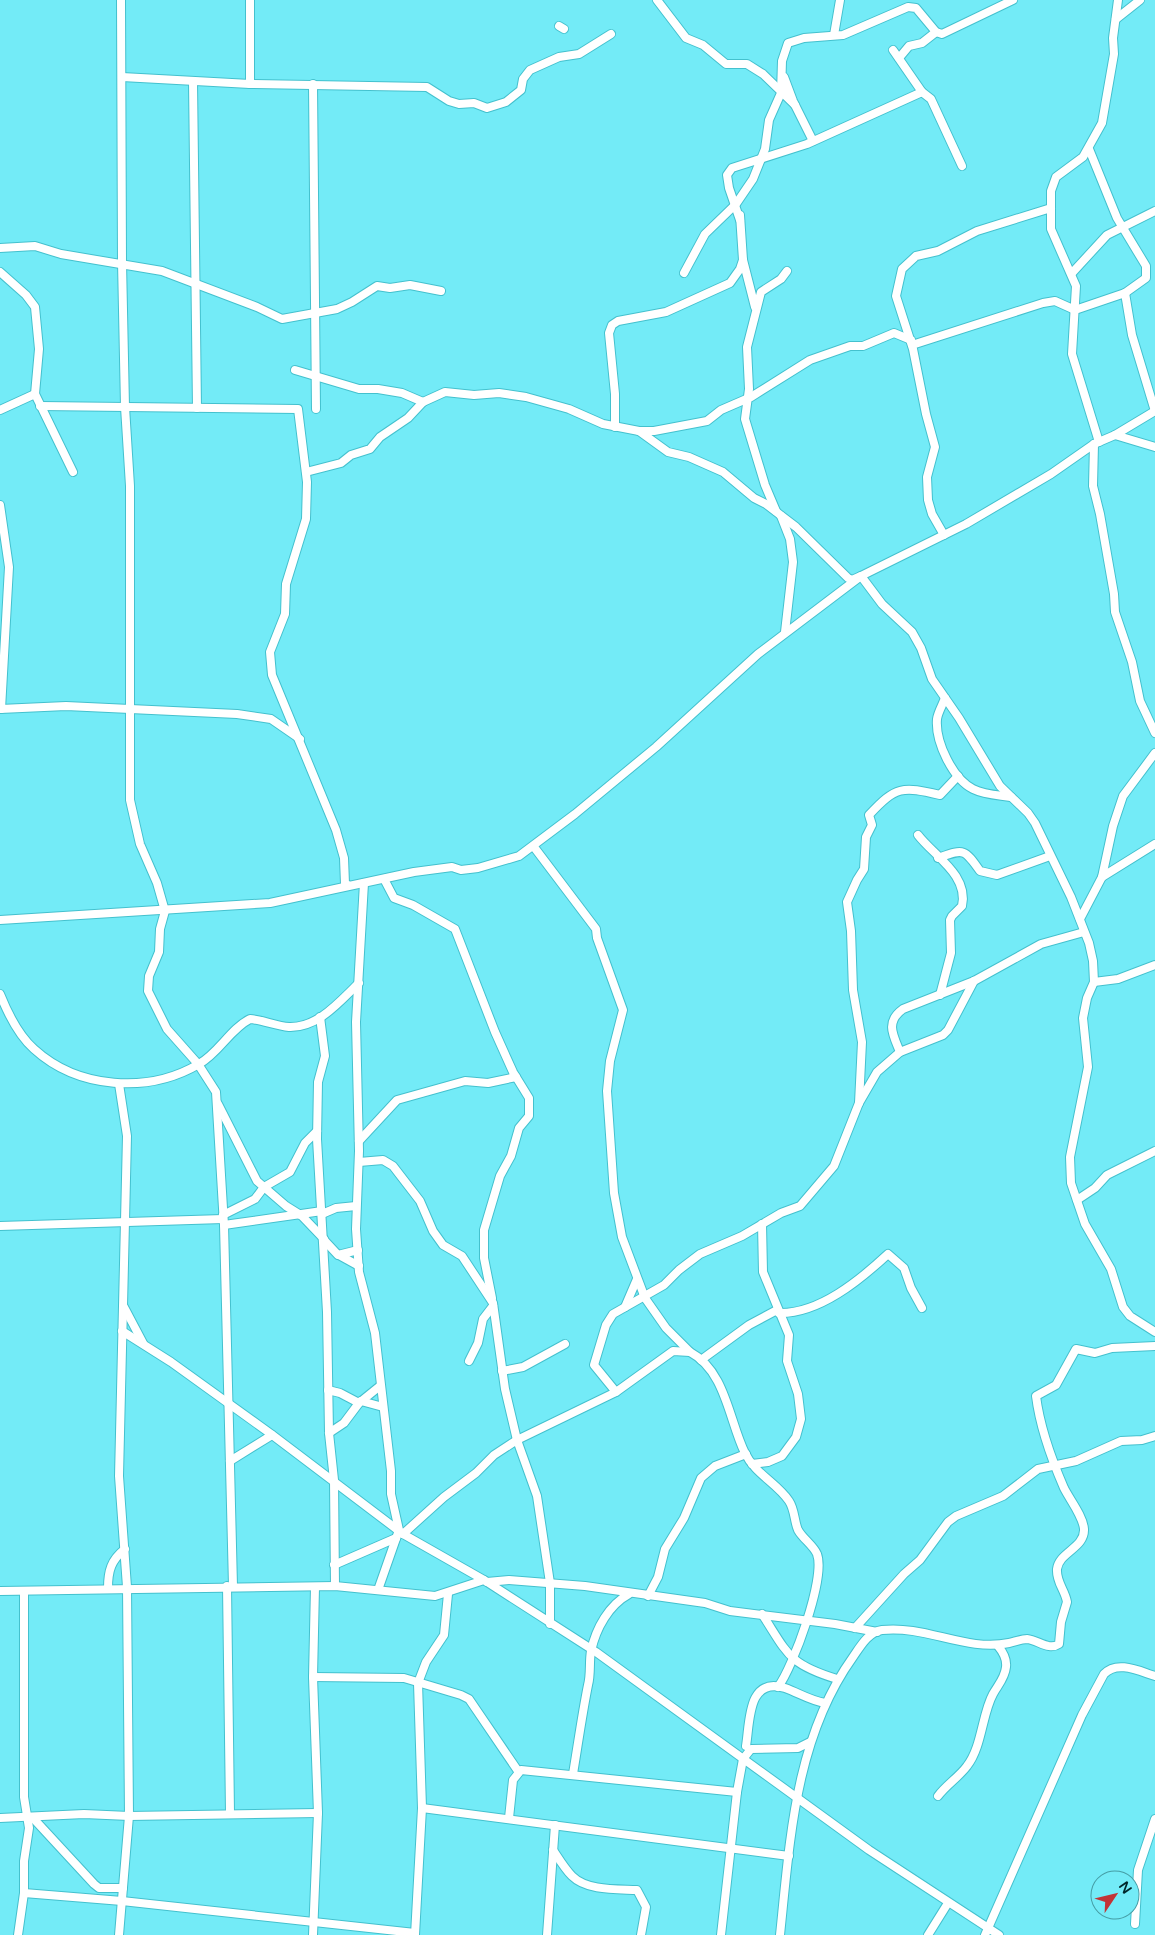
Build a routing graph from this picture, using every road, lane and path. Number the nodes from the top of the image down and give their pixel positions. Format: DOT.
graph roads {
  1 [pos="121,0"];
  2 [pos="250,0"];
  3 [pos="657,0"];
  4 [pos="840,0"];
  5 [pos="1013,0"];
  6 [pos="1118,0"];
  7 [pos="1140,0"];
  8 [pos="1116,20"];
  9 [pos="936,32"];
  10 [pos="611,34"];
  11 [pos="834,35"];
  12 [pos="893,50"];
  13 [pos="899,58"];
  14 [pos="783,72"];
  15 [pos="122,77"];
  16 [pos="193,80"];
  17 [pos="250,84"];
  18 [pos="312,84"];
  19 [pos="922,92"];
  20 [pos="781,93"];
  21 [pos="795,105"];
  22 [pos="813,141"];
  23 [pos="1089,149"];
  24 [pos="761,160"];
  25 [pos="962,166"];
  26 [pos="741,198"];
  27 [pos="735,204"];
  28 [pos="1051,208"];
  29 [pos="1155,212"];
  30 [pos="740,220"];
  31 [pos="1123,228"];
  32 [pos="0,248"];
  33 [pos="743,260"];
  34 [pos="122,262"];
  35 [pos="787,271"];
  36 [pos="0,272"];
  37 [pos="684,273"];
  38 [pos="1072,273"];
  39 [pos="195,284"];
  40 [pos="442,291"];
  41 [pos="1125,293"];
  42 [pos="755,310"];
  43 [pos="1075,310"];
  44 [pos="316,314"];
  45 [pos="912,342"];
  46 [pos="295,370"];
  47 [pos="316,377"];
  48 [pos="35,394"];
  49 [pos="748,399"];
  50 [pos="423,402"];
  51 [pos="40,406"];
  52 [pos="125,407"];
  53 [pos="197,408"];
  54 [pos="316,408"];
  55 [pos="0,410"];
  56 [pos="1155,411"];
  57 [pos="615,427"];
  58 [pos="639,431"];
  59 [pos="1116,435"];
  60 [pos="1097,443"];
  61 [pos="1155,447"];
  62 [pos="73,472"];
  63 [pos="306,472"];
  64 [pos="0,505"];
  65 [pos="778,513"];
  66 [pos="944,534"];
  67 [pos="861,576"];
  68 [pos="785,632"];
  69 [pos="945,698"];
  70 [pos="0,709"];
  71 [pos="130,710"];
  72 [pos="1155,733"];
  73 [pos="300,739"];
  74 [pos="1155,753"];
  75 [pos="958,776"];
  76 [pos="1011,797"];
  77 [pos="918,835"];
  78 [pos="1155,844"];
  79 [pos="534,847"];
  80 [pos="1050,856"];
  81 [pos="938,858"];
  82 [pos="1102,877"];
  83 [pos="384,879"];
  84 [pos="364,883"];
  85 [pos="348,885"];
  86 [pos="165,911"];
  87 [pos="1080,919"];
  88 [pos="0,920"];
  89 [pos="1084,932"];
  90 [pos="1155,965"];
  91 [pos="974,981"];
  92 [pos="1094,982"];
  93 [pos="359,983"];
  94 [pos="0,994"];
  95 [pos="940,995"];
  96 [pos="320,1018"];
  97 [pos="900,1052"];
  98 [pos="198,1064"];
  99 [pos="516,1077"];
  100 [pos="119,1084"];
  101 [pos="217,1102"];
  102 [pos="859,1103"];
  103 [pos="317,1131"];
  104 [pos="359,1141"];
  105 [pos="1155,1151"];
  106 [pos="359,1162"];
  107 [pos="264,1187"];
  108 [pos="1077,1200"];
  109 [pos="356,1206"];
  110 [pos="322,1213"];
  111 [pos="302,1216"];
  112 [pos="223,1220"];
  113 [pos="125,1223"];
  114 [pos="762,1224"];
  115 [pos="0,1226"];
  116 [pos="324,1239"];
  117 [pos="358,1250"];
  118 [pos="339,1255"];
  119 [pos="359,1266"];
  120 [pos="638,1279"];
  121 [pos="645,1298"];
  122 [pos="123,1305"];
  123 [pos="493,1305"];
  124 [pos="625,1307"];
  125 [pos="922,1308"];
  126 [pos="778,1312"];
  127 [pos="122,1331"];
  128 [pos="1155,1332"];
  129 [pos="144,1344"];
  130 [pos="565,1344"];
  131 [pos="1155,1346"];
  132 [pos="690,1352"];
  133 [pos="701,1360"];
  134 [pos="469,1361"];
  135 [pos="502,1371"];
  136 [pos="380,1386"];
  137 [pos="328,1390"];
  138 [pos="616,1392"];
  139 [pos="360,1402"];
  140 [pos="229,1405"];
  141 [pos="383,1407"];
  142 [pos="329,1433"];
  143 [pos="272,1435"];
  144 [pos="1155,1436"];
  145 [pos="517,1440"];
  146 [pos="746,1454"];
  147 [pos="230,1461"];
  148 [pos="752,1464"];
  149 [pos="1055,1465"];
  150 [pos="334,1480"];
  151 [pos="399,1534"];
  152 [pos="126,1549"];
  153 [pos="334,1565"];
  154 [pos="486,1581"];
  155 [pos="550,1583"];
  156 [pos="230,1586"];
  157 [pos="335,1586"];
  158 [pos="128,1587"];
  159 [pos="315,1587"];
  160 [pos="108,1588"];
  161 [pos="378,1590"];
  162 [pos="0,1591"];
  163 [pos="24,1591"];
  164 [pos="448,1594"];
  165 [pos="629,1594"];
  166 [pos="648,1596"];
  167 [pos="762,1614"];
  168 [pos="806,1620"];
  169 [pos="550,1624"];
  170 [pos="855,1628"];
  171 [pos="877,1632"];
  172 [pos="998,1646"];
  173 [pos="592,1650"];
  174 [pos="792,1659"];
  175 [pos="1155,1676"];
  176 [pos="313,1677"];
  177 [pos="837,1679"];
  178 [pos="418,1683"];
  179 [pos="778,1687"];
  180 [pos="826,1703"];
  181 [pos="810,1742"];
  182 [pos="746,1746"];
  183 [pos="743,1759"];
  184 [pos="518,1771"];
  185 [pos="573,1774"];
  186 [pos="737,1792"];
  187 [pos="938,1796"];
  188 [pos="797,1797"];
  189 [pos="422,1808"];
  190 [pos="230,1813"];
  191 [pos="318,1813"];
  192 [pos="129,1816"];
  193 [pos="0,1818"];
  194 [pos="30,1818"];
  195 [pos="508,1818"];
  196 [pos="1155,1819"];
  197 [pos="555,1825"];
  198 [pos="1152,1835"];
  199 [pos="731,1848"];
  200 [pos="553,1850"];
  201 [pos="788,1856"];
  202 [pos="123,1888"];
  203 [pos="24,1893"];
  204 [pos="122,1901"];
  205 [pos="948,1903"];
  206 [pos="314,1922"];
  207 [pos="1135,1924"];
  208 [pos="986,1931"];
  209 [pos="415,1934"];
  210 [pos="18,1935"];
  211 [pos="119,1935"];
  212 [pos="313,1935"];
  213 [pos="547,1935"];
  214 [pos="641,1935"];
  215 [pos="721,1935"];
  216 [pos="780,1935"];
  217 [pos="928,1935"];
  218 [pos="999,1935"];
  1 -- 15 [label="street"];
  2 -- 17 [label="street"];
  3 -- 20 [label="street"];
  4 -- 11 [label="street"];
  5 -- 9 [label="street"];
  6 -- 8 [label="street"];
  7 -- 8 [label="street"];
  8 -- 23 [label="street"];
  9 -- 11 [label="street"];
  9 -- 13 [label="street"];
  10 -- 18 [label="street"];
  11 -- 14 [label="street"];
  12 -- 13 [label="street"];
  13 -- 19 [label="street"];
  14 -- 20 [label="street"];
  14 -- 21 [label="street"];
  15 -- 16 [label="street"];
  15 -- 34 [label="street"];
  16 -- 17 [label="street"];
  16 -- 39 [label="street"];
  17 -- 18 [label="street"];
  18 -- 44 [label="street"];
  19 -- 22 [label="street"];
  19 -- 25 [label="street"];
  20 -- 21 [label="street"];
  20 -- 24 [label="street"];
  21 -- 22 [label="street"];
  22 -- 24 [label="street"];
  23 -- 28 [label="street"];
  23 -- 31 [label="street"];
  24 -- 26 [label="street"];
  24 -- 27 [label="street"];
  26 -- 27 [label="street"];
  26 -- 30 [label="street"];
  27 -- 30 [label="street"];
  27 -- 37 [label="street"];
  28 -- 38 [label="street"];
  28 -- 45 [label="street"];
  29 -- 31 [label="street"];
  30 -- 33 [label="street"];
  31 -- 38 [label="street"];
  31 -- 41 [label="street"];
  32 -- 34 [label="street"];
  33 -- 42 [label="street"];
  33 -- 57 [label="street"];
  34 -- 39 [label="street"];
  34 -- 52 [label="street"];
  35 -- 42 [label="street"];
  36 -- 48 [label="street"];
  38 -- 43 [label="street"];
  39 -- 44 [label="street"];
  39 -- 53 [label="street"];
  40 -- 44 [label="street"];
  41 -- 43 [label="street"];
  41 -- 56 [label="street"];
  42 -- 49 [label="street"];
  43 -- 45 [label="street"];
  43 -- 60 [label="street"];
  44 -- 47 [label="street"];
  45 -- 49 [label="street"];
  45 -- 66 [label="street"];
  46 -- 47 [label="street"];
  47 -- 50 [label="street"];
  47 -- 54 [label="street"];
  48 -- 51 [label="street"];
  48 -- 55 [label="street"];
  49 -- 58 [label="street"];
  49 -- 65 [label="street"];
  50 -- 57 [label="street"];
  50 -- 63 [label="street"];
  51 -- 52 [label="street"];
  51 -- 62 [label="street"];
  52 -- 53 [label="street"];
  52 -- 71 [label="street"];
  53 -- 63 [label="street"];
  56 -- 59 [label="street"];
  57 -- 58 [label="street"];
  58 -- 65 [label="street"];
  59 -- 60 [label="street"];
  59 -- 61 [label="street"];
  60 -- 66 [label="street"];
  60 -- 72 [label="street"];
  63 -- 73 [label="street"];
  64 -- 70 [label="street"];
  65 -- 67 [label="street"];
  65 -- 68 [label="street"];
  66 -- 67 [label="street"];
  67 -- 68 [label="street"];
  67 -- 69 [label="street"];
  68 -- 79 [label="street"];
  69 -- 75 [label="street"];
  69 -- 76 [label="street"];
  70 -- 71 [label="street"];
  71 -- 73 [label="street"];
  71 -- 86 [label="street"];
  73 -- 85 [label="street"];
  74 -- 82 [label="street"];
  75 -- 76 [label="street"];
  75 -- 102 [label="street"];
  76 -- 80 [label="street"];
  77 -- 81 [label="street"];
  78 -- 82 [label="street"];
  79 -- 83 [label="street"];
  79 -- 120 [label="street"];
  80 -- 81 [label="street"];
  80 -- 87 [label="street"];
  81 -- 95 [label="street"];
  82 -- 87 [label="street"];
  83 -- 84 [label="street"];
  83 -- 99 [label="street"];
  84 -- 85 [label="street"];
  84 -- 93 [label="street"];
  85 -- 86 [label="street"];
  86 -- 88 [label="street"];
  86 -- 98 [label="street"];
  87 -- 89 [label="street"];
  89 -- 91 [label="street"];
  89 -- 92 [label="street"];
  90 -- 92 [label="street"];
  91 -- 95 [label="street"];
  91 -- 97 [label="street"];
  92 -- 108 [label="street"];
  93 -- 96 [label="street"];
  93 -- 104 [label="street"];
  94 -- 100 [label="street"];
  95 -- 97 [label="street"];
  96 -- 98 [label="street"];
  96 -- 103 [label="street"];
  97 -- 102 [label="street"];
  98 -- 100 [label="street"];
  98 -- 101 [label="street"];
  99 -- 104 [label="street"];
  99 -- 123 [label="street"];
  100 -- 113 [label="street"];
  101 -- 107 [label="street"];
  101 -- 112 [label="street"];
  102 -- 114 [label="street"];
  103 -- 107 [label="street"];
  103 -- 110 [label="street"];
  104 -- 106 [label="street"];
  105 -- 108 [label="street"];
  106 -- 109 [label="street"];
  106 -- 123 [label="street"];
  107 -- 111 [label="street"];
  107 -- 112 [label="street"];
  108 -- 128 [label="street"];
  109 -- 110 [label="street"];
  109 -- 117 [label="street"];
  110 -- 111 [label="street"];
  110 -- 116 [label="street"];
  111 -- 112 [label="street"];
  111 -- 116 [label="street"];
  112 -- 113 [label="street"];
  112 -- 140 [label="street"];
  113 -- 115 [label="street"];
  113 -- 122 [label="street"];
  114 -- 121 [label="street"];
  114 -- 126 [label="street"];
  116 -- 118 [label="street"];
  116 -- 137 [label="street"];
  117 -- 118 [label="street"];
  117 -- 119 [label="street"];
  118 -- 119 [label="street"];
  119 -- 136 [label="street"];
  120 -- 121 [label="street"];
  120 -- 124 [label="street"];
  121 -- 124 [label="street"];
  121 -- 132 [label="street"];
  122 -- 127 [label="street"];
  122 -- 129 [label="street"];
  123 -- 134 [label="street"];
  123 -- 135 [label="street"];
  124 -- 138 [label="street"];
  125 -- 126 [label="street"];
  126 -- 133 [label="street"];
  126 -- 148 [label="street"];
  127 -- 129 [label="street"];
  127 -- 152 [label="street"];
  129 -- 140 [label="street"];
  130 -- 135 [label="street"];
  131 -- 149 [label="street"];
  132 -- 133 [label="street"];
  132 -- 138 [label="street"];
  133 -- 146 [label="street"];
  135 -- 145 [label="street"];
  136 -- 139 [label="street"];
  136 -- 141 [label="street"];
  137 -- 139 [label="street"];
  137 -- 142 [label="street"];
  138 -- 145 [label="street"];
  139 -- 141 [label="street"];
  139 -- 142 [label="street"];
  140 -- 143 [label="street"];
  140 -- 147 [label="street"];
  141 -- 151 [label="street"];
  142 -- 150 [label="street"];
  143 -- 147 [label="street"];
  143 -- 150 [label="street"];
  144 -- 149 [label="street"];
  145 -- 151 [label="street"];
  145 -- 155 [label="street"];
  146 -- 148 [label="street"];
  146 -- 166 [label="street"];
  147 -- 156 [label="street"];
  148 -- 168 [label="street"];
  149 -- 170 [label="street"];
  149 -- 172 [label="street"];
  150 -- 151 [label="street"];
  150 -- 153 [label="street"];
  151 -- 153 [label="street"];
  151 -- 154 [label="street"];
  151 -- 161 [label="street"];
  152 -- 158 [label="street"];
  152 -- 160 [label="street"];
  153 -- 157 [label="street"];
  154 -- 155 [label="street"];
  154 -- 164 [label="street"];
  154 -- 169 [label="street"];
  155 -- 165 [label="street"];
  155 -- 169 [label="street"];
  156 -- 158 [label="street"];
  156 -- 159 [label="street"];
  156 -- 190 [label="street"];
  157 -- 159 [label="street"];
  157 -- 161 [label="street"];
  158 -- 160 [label="street"];
  158 -- 192 [label="street"];
  159 -- 176 [label="street"];
  160 -- 163 [label="street"];
  161 -- 164 [label="street"];
  162 -- 163 [label="street"];
  163 -- 194 [label="street"];
  164 -- 178 [label="street"];
  165 -- 166 [label="street"];
  165 -- 173 [label="street"];
  166 -- 167 [label="street"];
  167 -- 168 [label="street"];
  167 -- 174 [label="street"];
  168 -- 170 [label="street"];
  168 -- 174 [label="street"];
  169 -- 173 [label="street"];
  170 -- 171 [label="street"];
  171 -- 172 [label="street"];
  171 -- 177 [label="street"];
  172 -- 187 [label="street"];
  173 -- 183 [label="street"];
  173 -- 185 [label="street"];
  174 -- 177 [label="street"];
  174 -- 179 [label="street"];
  175 -- 208 [label="street"];
  176 -- 178 [label="street"];
  176 -- 191 [label="street"];
  177 -- 180 [label="street"];
  178 -- 184 [label="street"];
  178 -- 189 [label="street"];
  179 -- 180 [label="street"];
  179 -- 182 [label="street"];
  180 -- 181 [label="street"];
  181 -- 183 [label="street"];
  181 -- 188 [label="street"];
  183 -- 186 [label="street"];
  183 -- 188 [label="street"];
  184 -- 185 [label="street"];
  184 -- 195 [label="street"];
  185 -- 186 [label="street"];
  186 -- 199 [label="street"];
  188 -- 201 [label="street"];
  188 -- 205 [label="street"];
  189 -- 195 [label="street"];
  189 -- 209 [label="street"];
  190 -- 191 [label="street"];
  190 -- 192 [label="street"];
  191 -- 206 [label="street"];
  192 -- 194 [label="street"];
  192 -- 202 [label="street"];
  193 -- 194 [label="street"];
  194 -- 202 [label="street"];
  194 -- 203 [label="street"];
  195 -- 197 [label="street"];
  196 -- 198 [label="street"];
  197 -- 199 [label="street"];
  197 -- 200 [label="street"];
  198 -- 207 [label="street"];
  199 -- 201 [label="street"];
  199 -- 215 [label="street"];
  200 -- 213 [label="street"];
  200 -- 214 [label="street"];
  201 -- 216 [label="street"];
  202 -- 204 [label="street"];
  203 -- 204 [label="street"];
  203 -- 210 [label="street"];
  204 -- 206 [label="street"];
  204 -- 211 [label="street"];
  205 -- 208 [label="street"];
  205 -- 217 [label="street"];
  206 -- 209 [label="street"];
  206 -- 212 [label="street"];
  208 -- 218 [label="street"];
}
